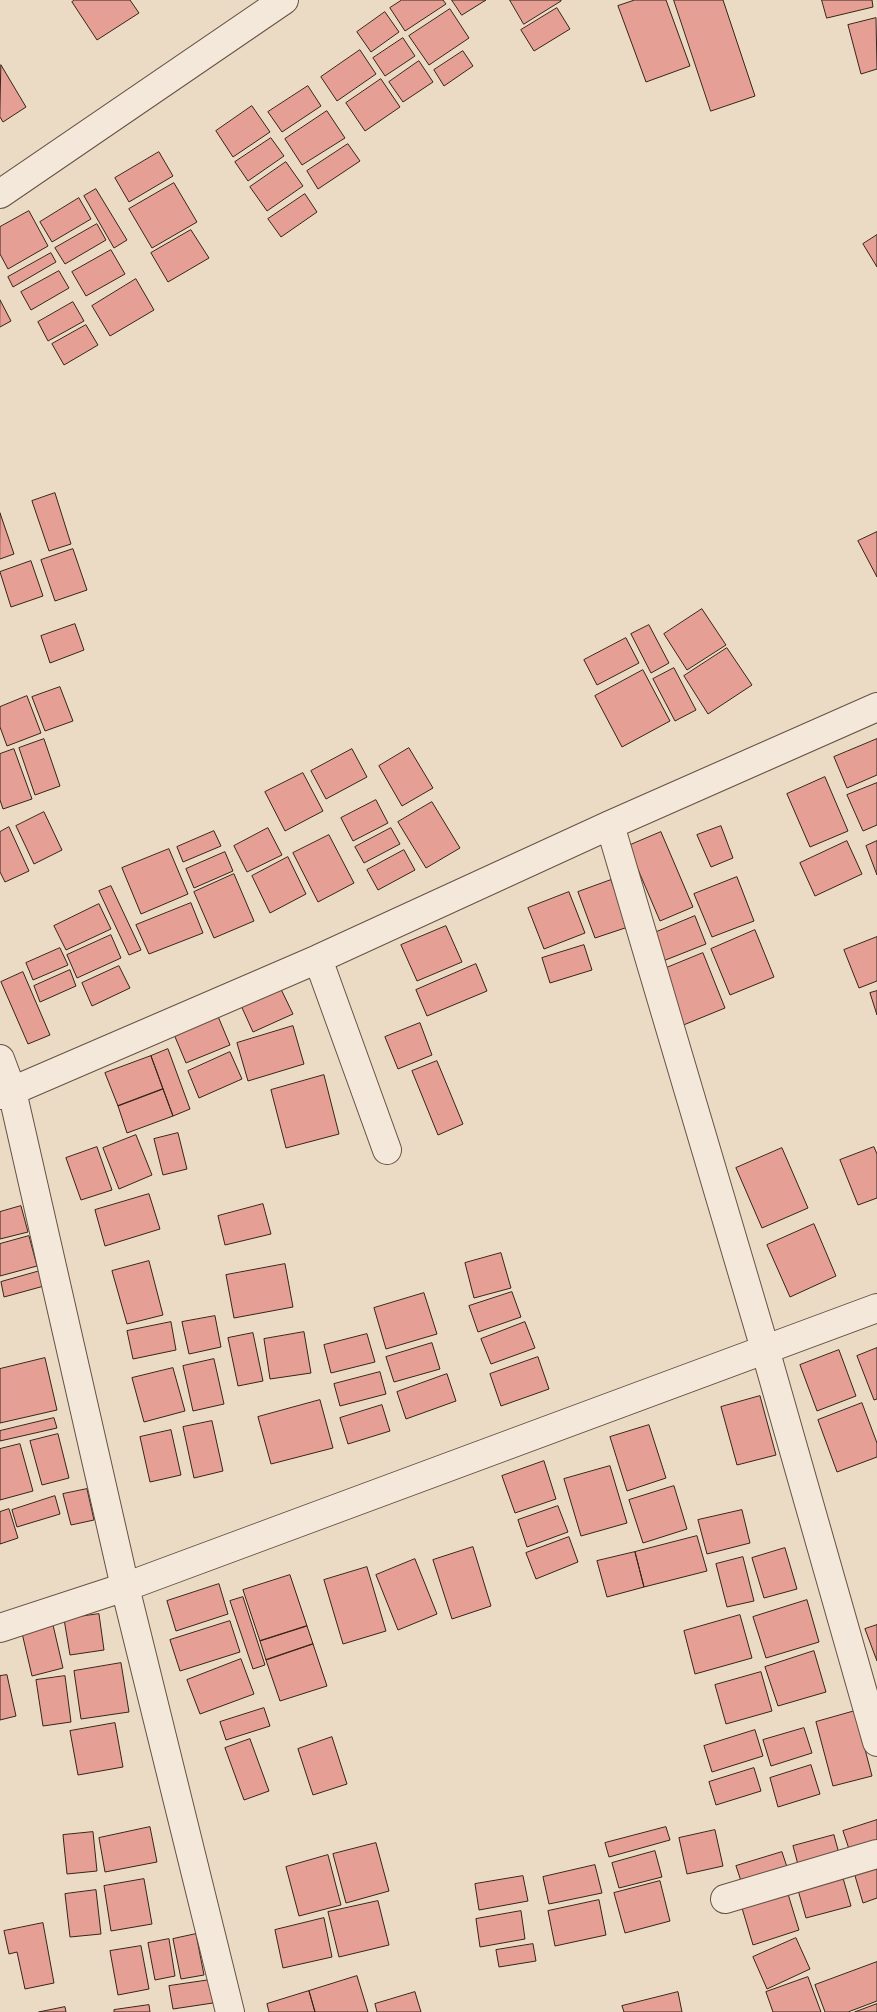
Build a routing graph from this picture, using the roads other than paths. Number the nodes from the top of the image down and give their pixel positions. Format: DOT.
graph roads {
  1 [pos="284,0"];
  2 [pos="0,194"];
  3 [pos="877,707"];
  4 [pos="610,825"];
  5 [pos="318,959"];
  6 [pos="0,1059"];
  7 [pos="6,1093"];
  8 [pos="387,1150"];
  9 [pos="877,1308"];
  10 [pos="764,1349"];
  11 [pos="125,1587"];
  12 [pos="0,1628"];
  13 [pos="877,1742"];
  14 [pos="877,1854"];
  15 [pos="725,1899"];
  16 [pos="230,2012"];
  1 -- 2 [label="street"];
  3 -- 4 [label="street"];
  4 -- 5 [label="street"];
  4 -- 10 [label="street"];
  5 -- 7 [label="street"];
  5 -- 8 [label="street"];
  6 -- 7 [label="street"];
  7 -- 11 [label="street"];
  9 -- 10 [label="street"];
  10 -- 11 [label="street"];
  10 -- 13 [label="street"];
  11 -- 12 [label="street"];
  11 -- 16 [label="street"];
  14 -- 15 [label="street"];
}
